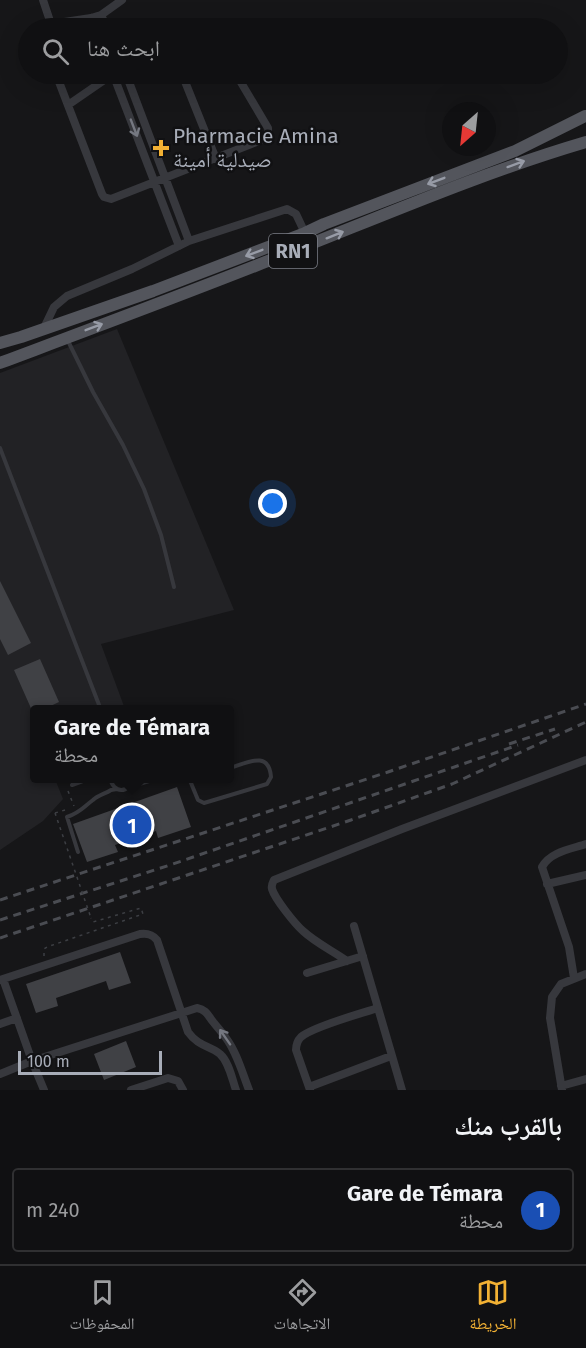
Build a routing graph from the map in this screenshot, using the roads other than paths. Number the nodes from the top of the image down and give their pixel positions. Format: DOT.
graph roads {
  1 [pos="43,0"];
  2 [pos="122,0"];
  3 [pos="101,15"];
  4 [pos="47,18"];
  5 [pos="91,18"];
  6 [pos="102,18"];
  7 [pos="60,84"];
  8 [pos="98,84"];
  9 [pos="117,84"];
  10 [pos="130,84"];
  11 [pos="186,84"];
  12 [pos="242,84"];
  13 [pos="68,105"];
  14 [pos="586,115"];
  15 [pos="586,129"];
  16 [pos="586,142"];
  17 [pos="216,159"];
  18 [pos="165,179"];
  19 [pos="155,183"];
  20 [pos="305,233"];
  21 [pos="189,241"];
  22 [pos="179,246"];
  23 [pos="43,330"];
  24 [pos="67,338"];
  25 [pos="0,343"];
  26 [pos="0,363"];
  27 [pos="0,448"];
  28 [pos="174,587"];
  29 [pos="99,705"];
  30 [pos="586,760"];
  31 [pos="234,767"];
  32 [pos="77,783"];
  33 [pos="111,783"];
  34 [pos="143,783"];
  35 [pos="191,783"];
  36 [pos="72,785"];
  37 [pos="131,785"];
  38 [pos="117,789"];
  39 [pos="586,844"];
  40 [pos="78,852"];
  41 [pos="586,875"];
  42 [pos="547,884"];
  43 [pos="354,926"];
  44 [pos="363,956"];
  45 [pos="347,961"];
  46 [pos="307,973"];
  47 [pos="586,974"];
  48 [pos="574,978"];
  49 [pos="2,980"];
  50 [pos="378,1008"];
  51 [pos="182,1012"];
  52 [pos="17,1018"];
  53 [pos="0,1024"];
  54 [pos="391,1056"];
  55 [pos="32,1061"];
  56 [pos="0,1074"];
  57 [pos="586,1079"];
  58 [pos="562,1088"];
  59 [pos="310,1089"];
  60 [pos="44,1090"];
  61 [pos="131,1090"];
  62 [pos="183,1090"];
  63 [pos="236,1090"];
  64 [pos="249,1090"];
  65 [pos="402,1090"];
  1 -- 4 [label="street"];
  2 -- 3 [label="street"];
  3 -- 5 [label="street"];
  3 -- 6 [label="street"];
  7 -- 13 [label="street"];
  8 -- 13 [label="street"];
  9 -- 19 [label="street, one-way"];
  10 -- 18 [label="street"];
  11 -- 17 [label="street"];
  12 -- 17 [label="street"];
  13 -- 19 [label="street"];
  14 -- 15 [label="main road, RN1"];
  14 -- 20 [label="main road, RN1, one-way"];
  24 -- 16 [label="main road, RN1, one-way"];
  17 -- 18 [label="street"];
  18 -- 19 [label="street"];
  18 -- 21 [label="street"];
  19 -- 22 [label="street"];
  20 -- 21 [label="street"];
  20 -- 23 [label="main road, RN1, one-way"];
  21 -- 22 [label="street"];
  22 -- 23 [label="street"];
  23 -- 25 [label="main road, RN1"];
  24 -- 26 [label="main road, RN1"];
  24 -- 28 [label="lane"];
  27 -- 29 [label="lane"];
  30 -- 45 [label="street"];
  31 -- 35 [label="lane"];
  32 -- 36 [label="lane"];
  33 -- 38 [label="lane"];
  34 -- 37 [label="lane"];
  37 -- 38 [label="lane"];
  38 -- 40 [label="lane"];
  39 -- 42 [label="street"];
  41 -- 42 [label="street"];
  42 -- 48 [label="street"];
  43 -- 44 [label="street"];
  44 -- 45 [label="street"];
  44 -- 50 [label="street"];
  45 -- 46 [label="street"];
  47 -- 48 [label="street"];
  48 -- 58 [label="street"];
  49 -- 51 [label="street"];
  49 -- 52 [label="street"];
  50 -- 54 [label="street"];
  50 -- 59 [label="street"];
  51 -- 55 [label="street"];
  51 -- 63 [label="street"];
  64 -- 51 [label="street, one-way"];
  52 -- 53 [label="street"];
  52 -- 55 [label="street"];
  54 -- 59 [label="street"];
  54 -- 65 [label="street"];
  55 -- 56 [label="street"];
  55 -- 60 [label="street"];
  57 -- 58 [label="street"];
  61 -- 62 [label="street"];
}
